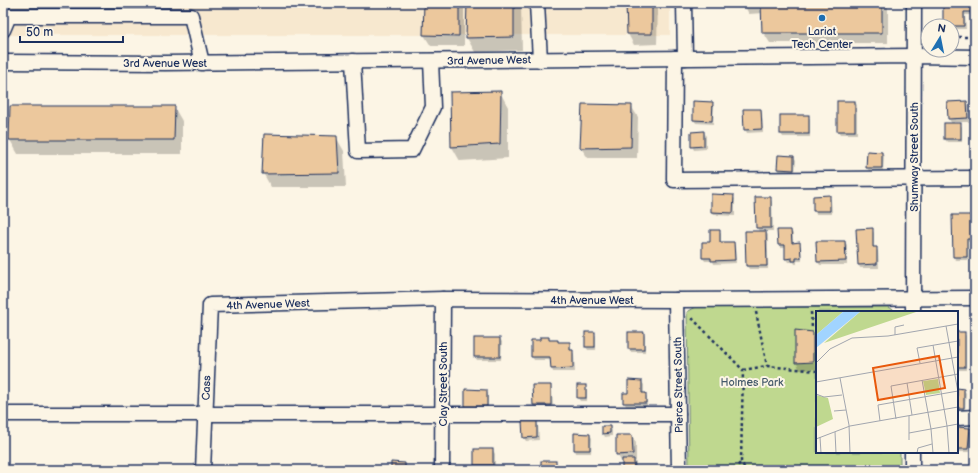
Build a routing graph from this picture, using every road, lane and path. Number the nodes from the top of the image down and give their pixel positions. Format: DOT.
graph roads {
  1 [pos="537,3"];
  2 [pos="684,3"];
  3 [pos="914,3"];
  4 [pos="3,30"];
  5 [pos="960,37"];
  6 [pos="975,37"];
  7 [pos="914,56"];
  8 [pos="975,56"];
  9 [pos="680,58"];
  10 [pos="540,60"];
  11 [pos="353,61"];
  12 [pos="431,61"];
  13 [pos="3,62"];
  14 [pos="202,63"];
  15 [pos="914,178"];
  16 [pos="975,178"];
  17 [pos="443,298"];
  18 [pos="975,298"];
  19 [pos="676,300"];
  20 [pos="210,305"];
  21 [pos="913,305"];
  22 [pos="756,312"];
  23 [pos="812,312"];
  24 [pos="692,318"];
  25 [pos="812,328"];
  26 [pos="767,366"];
  27 [pos="743,370"];
  28 [pos="816,371"];
  29 [pos="3,414"];
  30 [pos="205,414"];
  31 [pos="442,414"];
  32 [pos="678,414"];
  33 [pos="975,417"];
  34 [pos="958,418"];
  35 [pos="912,453"];
  36 [pos="741,462"];
  37 [pos="203,470"];
  38 [pos="442,470"];
  39 [pos="679,470"];
  40 [pos="734,470"];
  41 [pos="746,470"];
  42 [pos="757,470"];
  43 [pos="787,470"];
  44 [pos="912,470"];
  1 -- 10 [label="street"];
  2 -- 9 [label="street"];
  3 -- 7 [label="street, Shumway Street South"];
  4 -- 14 [label="street"];
  5 -- 6 [label="path"];
  7 -- 8 [label="street, 3rd Avenue West"];
  7 -- 9 [label="street, 3rd Avenue West"];
  7 -- 15 [label="street, Shumway Street South"];
  9 -- 10 [label="street, 3rd Avenue West"];
  9 -- 15 [label="street"];
  10 -- 12 [label="street, 3rd Avenue West"];
  11 -- 12 [label="street, 3rd Avenue West"];
  11 -- 12 [label="street"];
  11 -- 14 [label="street, 3rd Avenue West"];
  13 -- 14 [label="street, 3rd Avenue West"];
  15 -- 16 [label="street"];
  15 -- 21 [label="street, Shumway Street South"];
  17 -- 19 [label="street, 4th Avenue West"];
  17 -- 20 [label="street, 4th Avenue West"];
  17 -- 31 [label="street, Clay Street South"];
  18 -- 21 [label="street, 4th Avenue West"];
  19 -- 21 [label="street, 4th Avenue West"];
  19 -- 32 [label="street, Pierce Street South"];
  20 -- 30 [label="street, Cass"];
  22 -- 26 [label="path"];
  23 -- 25 [label="path"];
  24 -- 27 [label="path"];
  26 -- 27 [label="path"];
  26 -- 28 [label="path"];
  27 -- 36 [label="path"];
  29 -- 30 [label="street"];
  30 -- 31 [label="street"];
  30 -- 37 [label="street, Cass"];
  31 -- 32 [label="street"];
  31 -- 38 [label="street, Clay Street South"];
  32 -- 39 [label="street, Pierce Street South"];
  33 -- 34 [label="street"];
  35 -- 44 [label="street"];
  36 -- 40 [label="path"];
  36 -- 41 [label="path"];
  42 -- 43 [label="path"];
}
